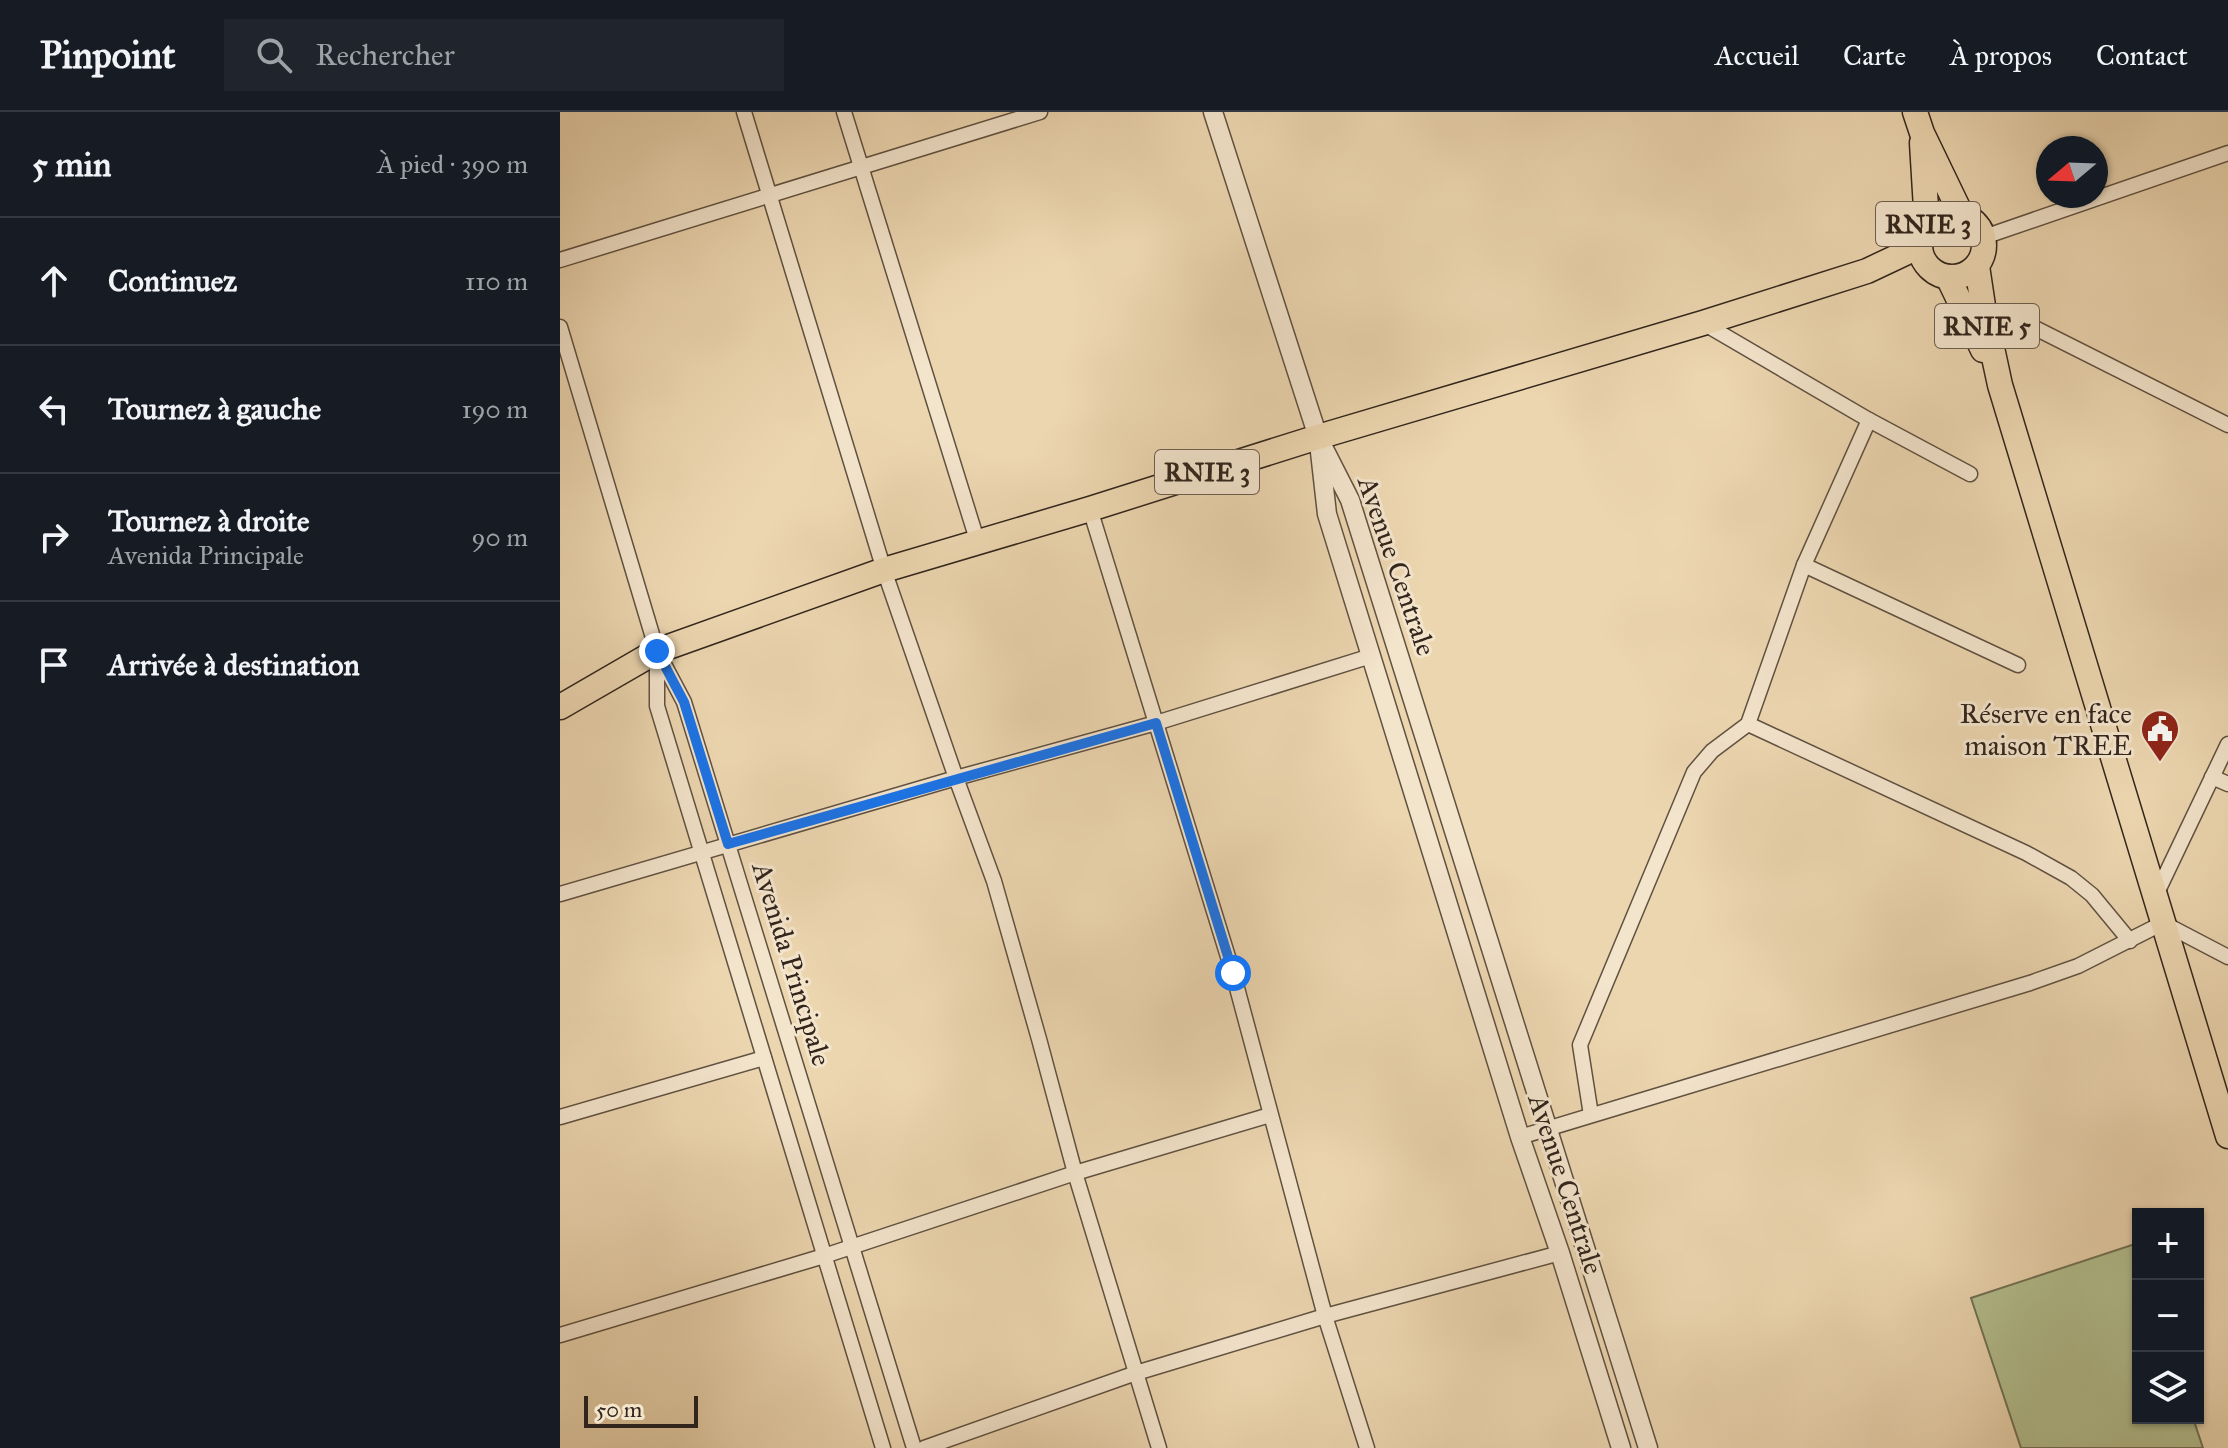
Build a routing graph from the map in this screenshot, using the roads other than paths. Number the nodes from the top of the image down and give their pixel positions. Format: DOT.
graph roads {
  1 [pos="744,112"];
  2 [pos="844,112"];
  3 [pos="1040,112"];
  4 [pos="1213,112"];
  5 [pos="1010,116"];
  6 [pos="1918,122"];
  7 [pos="2228,153"];
  8 [pos="861,168"];
  9 [pos="768,196"];
  10 [pos="1961,214"];
  11 [pos="1924,235"];
  12 [pos="1984,237"];
  13 [pos="560,260"];
  14 [pos="1977,266"];
  15 [pos="1867,271"];
  16 [pos="1939,273"];
  17 [pos="1703,323"];
  18 [pos="2027,324"];
  19 [pos="560,327"];
  20 [pos="2000,385"];
  21 [pos="1869,420"];
  22 [pos="2228,425"];
  23 [pos="1318,437"];
  24 [pos="1970,474"];
  25 [pos="1090,509"];
  26 [pos="978,543"];
  27 [pos="1804,565"];
  28 [pos="884,570"];
  29 [pos="657,651"];
  30 [pos="1371,656"];
  31 [pos="2018,665"];
  32 [pos="560,707"];
  33 [pos="1156,723"];
  34 [pos="1748,724"];
  35 [pos="2228,744"];
  36 [pos="2212,777"];
  37 [pos="956,778"];
  38 [pos="2228,784"];
  39 [pos="728,844"];
  40 [pos="701,852"];
  41 [pos="560,894"];
  42 [pos="2155,898"];
  43 [pos="2163,923"];
  44 [pos="2130,941"];
  45 [pos="2228,957"];
  46 [pos="764,1058"];
  47 [pos="1270,1115"];
  48 [pos="1591,1115"];
  49 [pos="560,1117"];
  50 [pos="1547,1129"];
  51 [pos="2228,1136"];
  52 [pos="1520,1137"];
  53 [pos="1075,1173"];
  54 [pos="852,1247"];
  55 [pos="1560,1253"];
  56 [pos="824,1256"];
  57 [pos="1325,1316"];
  58 [pos="560,1335"];
  59 [pos="1136,1373"];
  60 [pos="883,1448"];
  61 [pos="914,1448"];
  62 [pos="924,1448"];
  63 [pos="1159,1448"];
  64 [pos="1367,1448"];
  65 [pos="1621,1448"];
  66 [pos="1648,1448"];
  1 -- 9 [label="street"];
  2 -- 8 [label="street"];
  3 -- 5 [label="street"];
  4 -- 23 [label="street"];
  5 -- 8 [label="street"];
  6 -- 10 [label="main road, RNIE 3"];
  6 -- 11 [label="main road, RNIE 3"];
  7 -- 12 [label="street"];
  8 -- 9 [label="street"];
  8 -- 26 [label="street"];
  9 -- 13 [label="street"];
  9 -- 28 [label="street"];
  10 -- 11 [label="main road, RNIE 3"];
  10 -- 12 [label="main road, RNIE 3"];
  11 -- 15 [label="main road, RNIE 3"];
  11 -- 16 [label="main road, RNIE 3"];
  12 -- 14 [label="main road, RNIE 3"];
  14 -- 16 [label="main road, RNIE 3"];
  14 -- 20 [label="main road, RNIE 5"];
  15 -- 16 [label="main road, RNIE 3"];
  15 -- 17 [label="main road, RNIE 3"];
  16 -- 20 [label="main road, RNIE 5"];
  17 -- 21 [label="street"];
  17 -- 23 [label="main road, RNIE 3"];
  18 -- 22 [label="street"];
  19 -- 29 [label="street"];
  20 -- 42 [label="main road, RNIE 5"];
  21 -- 24 [label="street"];
  21 -- 27 [label="street"];
  23 -- 25 [label="main road, RNIE 3"];
  23 -- 30 [label="street, Avenue Centrale"];
  23 -- 50 [label="street, Avenue Centrale"];
  25 -- 26 [label="main road, RNIE 3"];
  25 -- 33 [label="street"];
  26 -- 28 [label="main road, RNIE 3"];
  27 -- 31 [label="street"];
  27 -- 34 [label="street"];
  28 -- 29 [label="main road, RNIE 3"];
  28 -- 37 [label="street"];
  29 -- 32 [label="main road, RNIE 3"];
  29 -- 39 [label="street, Avenida Principale"];
  29 -- 40 [label="street, Avenida Principale"];
  30 -- 33 [label="street"];
  30 -- 52 [label="street, Avenue Centrale"];
  33 -- 37 [label="street"];
  33 -- 47 [label="street"];
  34 -- 44 [label="street"];
  34 -- 48 [label="street"];
  35 -- 36 [label="street"];
  36 -- 38 [label="street"];
  36 -- 42 [label="street"];
  37 -- 39 [label="street"];
  37 -- 53 [label="street"];
  39 -- 40 [label="street"];
  39 -- 54 [label="street, Avenida Principale"];
  40 -- 41 [label="street"];
  40 -- 46 [label="street, Avenida Principale"];
  42 -- 43 [label="main road, RNIE 5"];
  43 -- 44 [label="street"];
  43 -- 45 [label="street"];
  43 -- 51 [label="main road, RNIE 5"];
  44 -- 48 [label="street"];
  46 -- 49 [label="street"];
  46 -- 56 [label="street, Avenida Principale"];
  47 -- 53 [label="street"];
  47 -- 57 [label="street"];
  48 -- 50 [label="street"];
  50 -- 52 [label="street"];
  50 -- 66 [label="street, Avenue Centrale"];
  52 -- 55 [label="street, Avenue Centrale"];
  53 -- 54 [label="street"];
  53 -- 59 [label="street"];
  54 -- 56 [label="street"];
  54 -- 61 [label="street, Avenida Principale"];
  55 -- 57 [label="street"];
  55 -- 65 [label="street, Avenue Centrale"];
  56 -- 58 [label="street"];
  56 -- 60 [label="street, Avenida Principale"];
  57 -- 59 [label="street"];
  57 -- 64 [label="street"];
  59 -- 62 [label="street"];
  59 -- 63 [label="street"];
}
